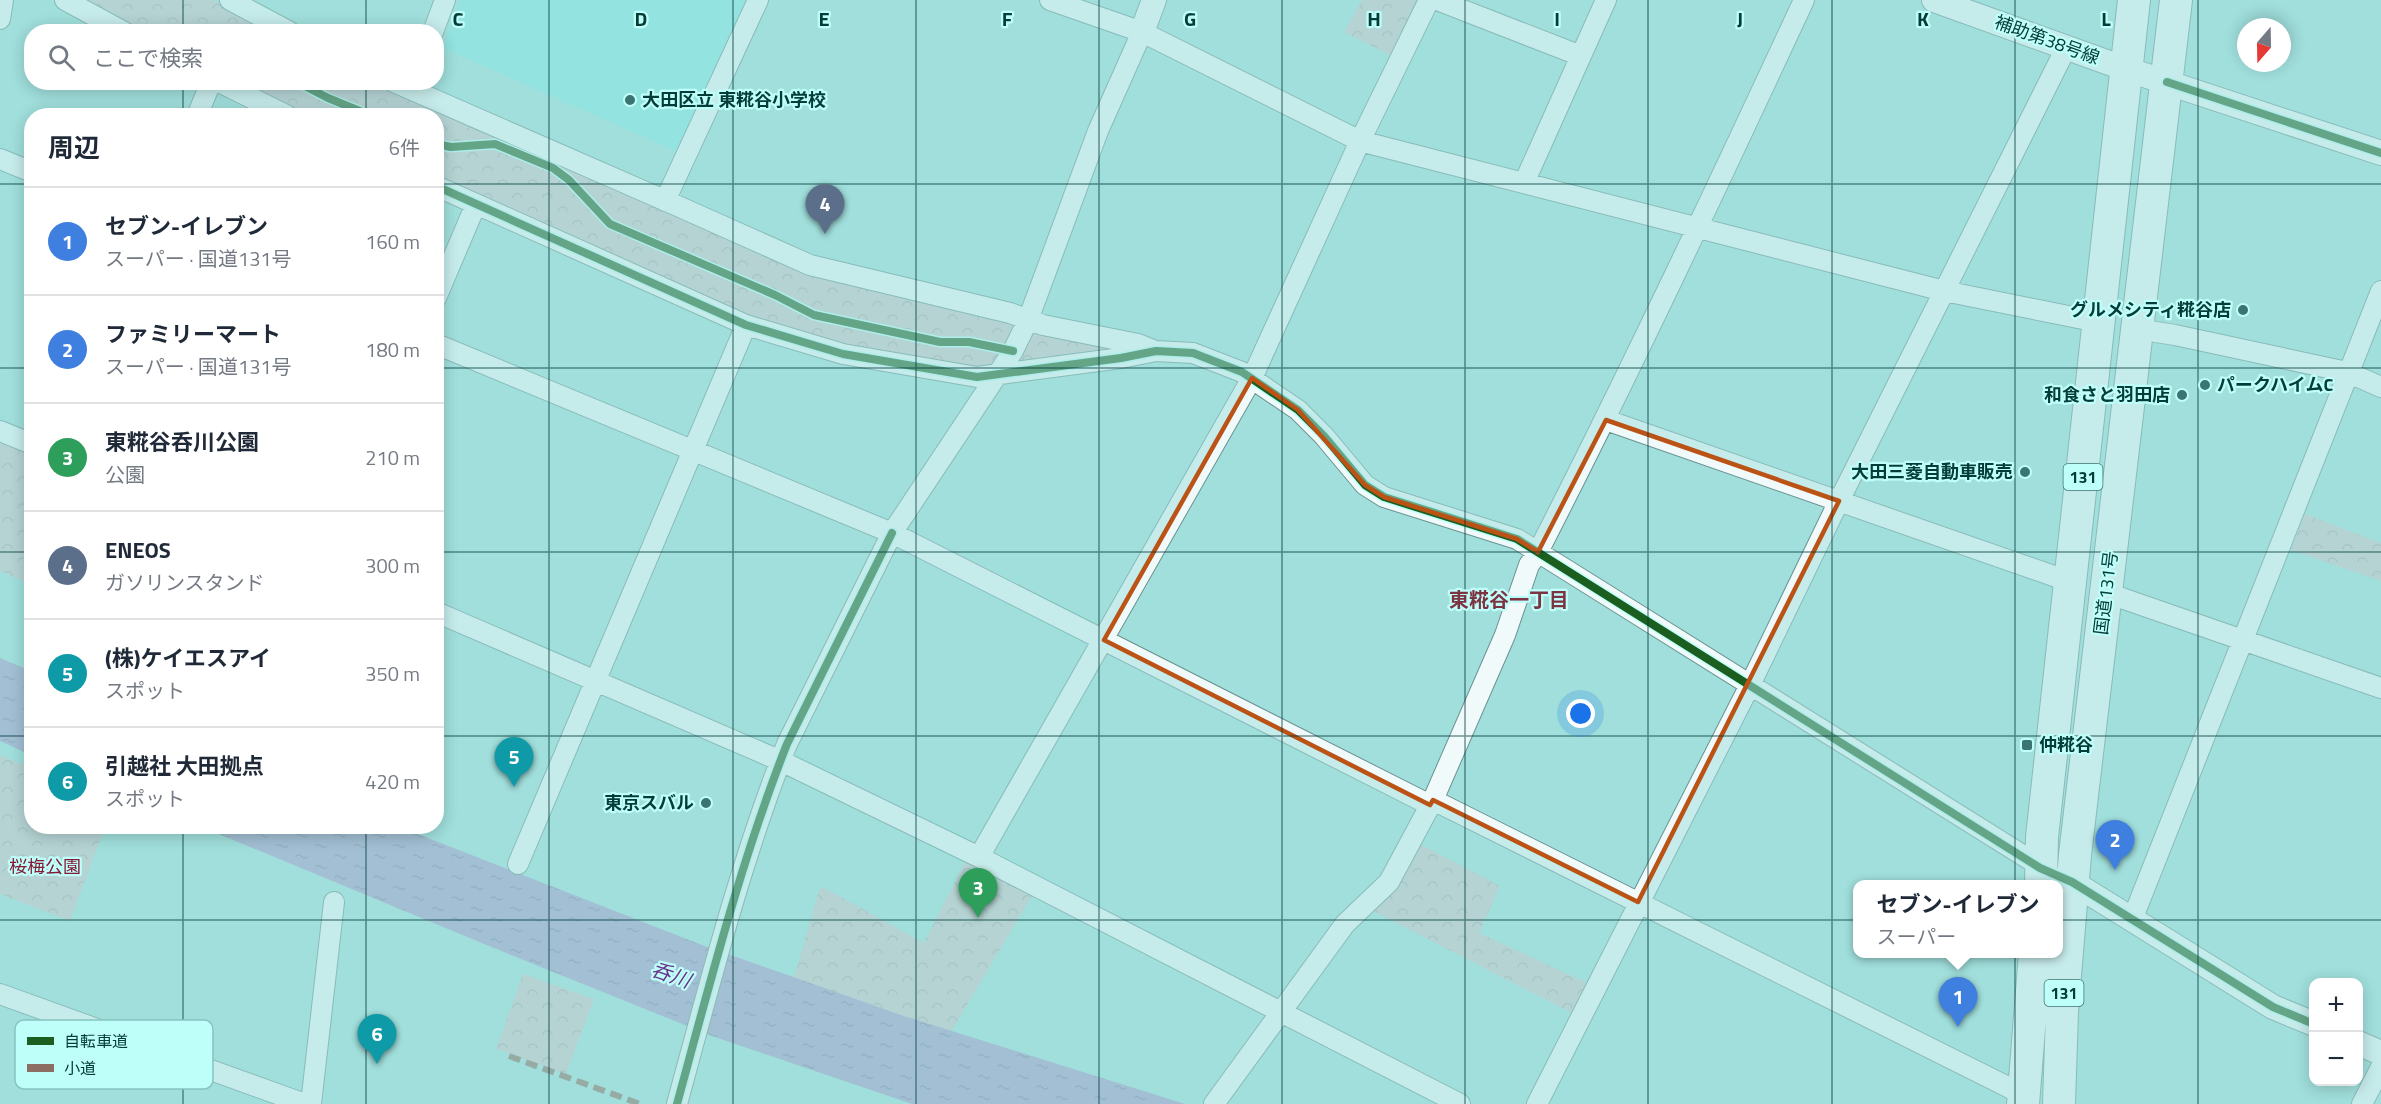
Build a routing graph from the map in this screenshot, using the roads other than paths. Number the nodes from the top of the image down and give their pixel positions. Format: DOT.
graph roads {
  1 [pos="3,0"];
  2 [pos="65,0"];
  3 [pos="230,0"];
  4 [pos="445,0"];
  5 [pos="758,0"];
  6 [pos="1050,0"];
  7 [pos="1154,0"];
  8 [pos="1429,0"];
  9 [pos="1437,0"];
  10 [pos="1606,0"];
  11 [pos="1804,0"];
  12 [pos="1934,0"];
  13 [pos="2134,0"];
  14 [pos="2176,0"];
  15 [pos="0,19"];
  16 [pos="109,24"];
  17 [pos="275,24"];
  18 [pos="436,24"];
  19 [pos="1142,32"];
  20 [pos="2067,46"];
  21 [pos="1581,56"];
  22 [pos="2126,69"];
  23 [pos="2167,82"];
  24 [pos="208,90"];
  25 [pos="235,90"];
  26 [pos="417,90"];
  27 [pos="200,108"];
  28 [pos="272,108"];
  29 [pos="1360,141"];
  30 [pos="2381,153"];
  31 [pos="0,159"];
  32 [pos="24,169"];
  33 [pos="1524,183"];
  34 [pos="444,190"];
  35 [pos="665,201"];
  36 [pos="476,204"];
  37 [pos="1699,227"];
  38 [pos="444,279"];
  39 [pos="1944,291"];
  40 [pos="2381,291"];
  41 [pos="1028,320"];
  42 [pos="2098,322"];
  43 [pos="746,325"];
  44 [pos="2136,328"];
  45 [pos="444,347"];
  46 [pos="1156,351"];
  47 [pos="2347,372"];
  48 [pos="996,375"];
  49 [pos="1252,378"];
  50 [pos="2381,387"];
  51 [pos="1606,420"];
  52 [pos="0,430"];
  53 [pos="24,440"];
  54 [pos="694,450"];
  55 [pos="1839,501"];
  56 [pos="892,532"];
  57 [pos="1538,552"];
  58 [pos="2072,582"];
  59 [pos="2107,593"];
  60 [pos="444,615"];
  61 [pos="2242,639"];
  62 [pos="1104,640"];
  63 [pos="595,679"];
  64 [pos="1750,685"];
  65 [pos="2381,687"];
  66 [pos="781,761"];
  67 [pos="1432,803"];
  68 [pos="980,857"];
  69 [pos="518,864"];
  70 [pos="2041,876"];
  71 [pos="2062,880"];
  72 [pos="2063,880"];
  73 [pos="2072,882"];
  74 [pos="334,902"];
  75 [pos="1638,902"];
  76 [pos="2132,920"];
  77 [pos="2035,958"];
  78 [pos="0,994"];
  79 [pos="1280,1012"];
  80 [pos="72,1020"];
  81 [pos="2309,1022"];
  82 [pos="2363,1045"];
  83 [pos="2381,1053"];
  84 [pos="2381,1067"];
  85 [pos="213,1071"];
  86 [pos="2024,1100"];
  87 [pos="305,1104"];
  88 [pos="311,1104"];
  89 [pos="677,1104"];
  90 [pos="1214,1104"];
  91 [pos="1460,1104"];
  92 [pos="1537,1104"];
  93 [pos="2059,1104"];
  94 [pos="2362,1104"];
  1 -- 15 [label="street"];
  2 -- 16 [label="street"];
  3 -- 17 [label="street"];
  4 -- 18 [label="street"];
  5 -- 35 [label="street"];
  6 -- 19 [label="street"];
  7 -- 19 [label="street"];
  8 -- 29 [label="street"];
  9 -- 21 [label="street"];
  10 -- 21 [label="street"];
  11 -- 37 [label="street"];
  12 -- 20 [label="street, 補助第38号線"];
  13 -- 22 [label="highway, 131"];
  14 -- 23 [label="highway, 131"];
  19 -- 29 [label="street"];
  19 -- 41 [label="street"];
  20 -- 22 [label="street, 補助第38号線"];
  20 -- 39 [label="street"];
  21 -- 33 [label="street"];
  22 -- 23 [label="street, 補助第38号線"];
  22 -- 42 [label="highway, 国道131号 / 131"];
  23 -- 30 [label="street, 補助第38号線"];
  23 -- 44 [label="highway, 国道131号 / 131"];
  24 -- 27 [label="street"];
  25 -- 28 [label="street"];
  26 -- 35 [label="street"];
  29 -- 33 [label="street"];
  29 -- 49 [label="street"];
  31 -- 32 [label="street"];
  33 -- 37 [label="street"];
  34 -- 36 [label="street"];
  35 -- 41 [label="street"];
  36 -- 38 [label="street"];
  36 -- 43 [label="street"];
  37 -- 39 [label="street"];
  37 -- 51 [label="street"];
  39 -- 42 [label="street"];
  39 -- 55 [label="street"];
  40 -- 47 [label="street"];
  41 -- 46 [label="street"];
  41 -- 48 [label="street"];
  42 -- 58 [label="highway, 国道131号 / 131"];
  43 -- 48 [label="street"];
  43 -- 54 [label="street"];
  44 -- 47 [label="street"];
  44 -- 59 [label="highway, 国道131号 / 131"];
  45 -- 54 [label="street"];
  46 -- 48 [label="street"];
  46 -- 49 [label="street"];
  47 -- 50 [label="street"];
  47 -- 61 [label="street"];
  48 -- 56 [label="street"];
  49 -- 57 [label="street"];
  49 -- 62 [label="street"];
  51 -- 55 [label="street"];
  51 -- 57 [label="street"];
  52 -- 53 [label="street"];
  54 -- 56 [label="street"];
  54 -- 63 [label="street"];
  55 -- 58 [label="street"];
  55 -- 64 [label="street"];
  56 -- 62 [label="street"];
  56 -- 66 [label="street"];
  57 -- 64 [label="street"];
  57 -- 67 [label="street"];
  58 -- 70 [label="highway, 国道131号 / 131"];
  59 -- 61 [label="street"];
  59 -- 73 [label="highway, 国道131号 / 131"];
  60 -- 63 [label="street"];
  61 -- 65 [label="street"];
  61 -- 76 [label="street"];
  62 -- 67 [label="street"];
  62 -- 68 [label="street"];
  63 -- 66 [label="street"];
  63 -- 69 [label="street"];
  64 -- 70 [label="street"];
  64 -- 75 [label="street"];
  66 -- 68 [label="street"];
  66 -- 89 [label="street"];
  67 -- 75 [label="street"];
  67 -- 79 [label="street"];
  68 -- 79 [label="street"];
  70 -- 71 [label="street"];
  72 -- 73 [label="street"];
  73 -- 76 [label="street"];
  73 -- 93 [label="highway, 国道131号 / 131"];
  74 -- 88 [label="street"];
  75 -- 86 [label="street"];
  75 -- 92 [label="street"];
  76 -- 81 [label="street"];
  77 -- 86 [label="highway, 131"];
  78 -- 80 [label="street"];
  79 -- 90 [label="street"];
  79 -- 91 [label="street"];
  82 -- 83 [label="street"];
  84 -- 94 [label="street"];
  85 -- 87 [label="street"];
}
